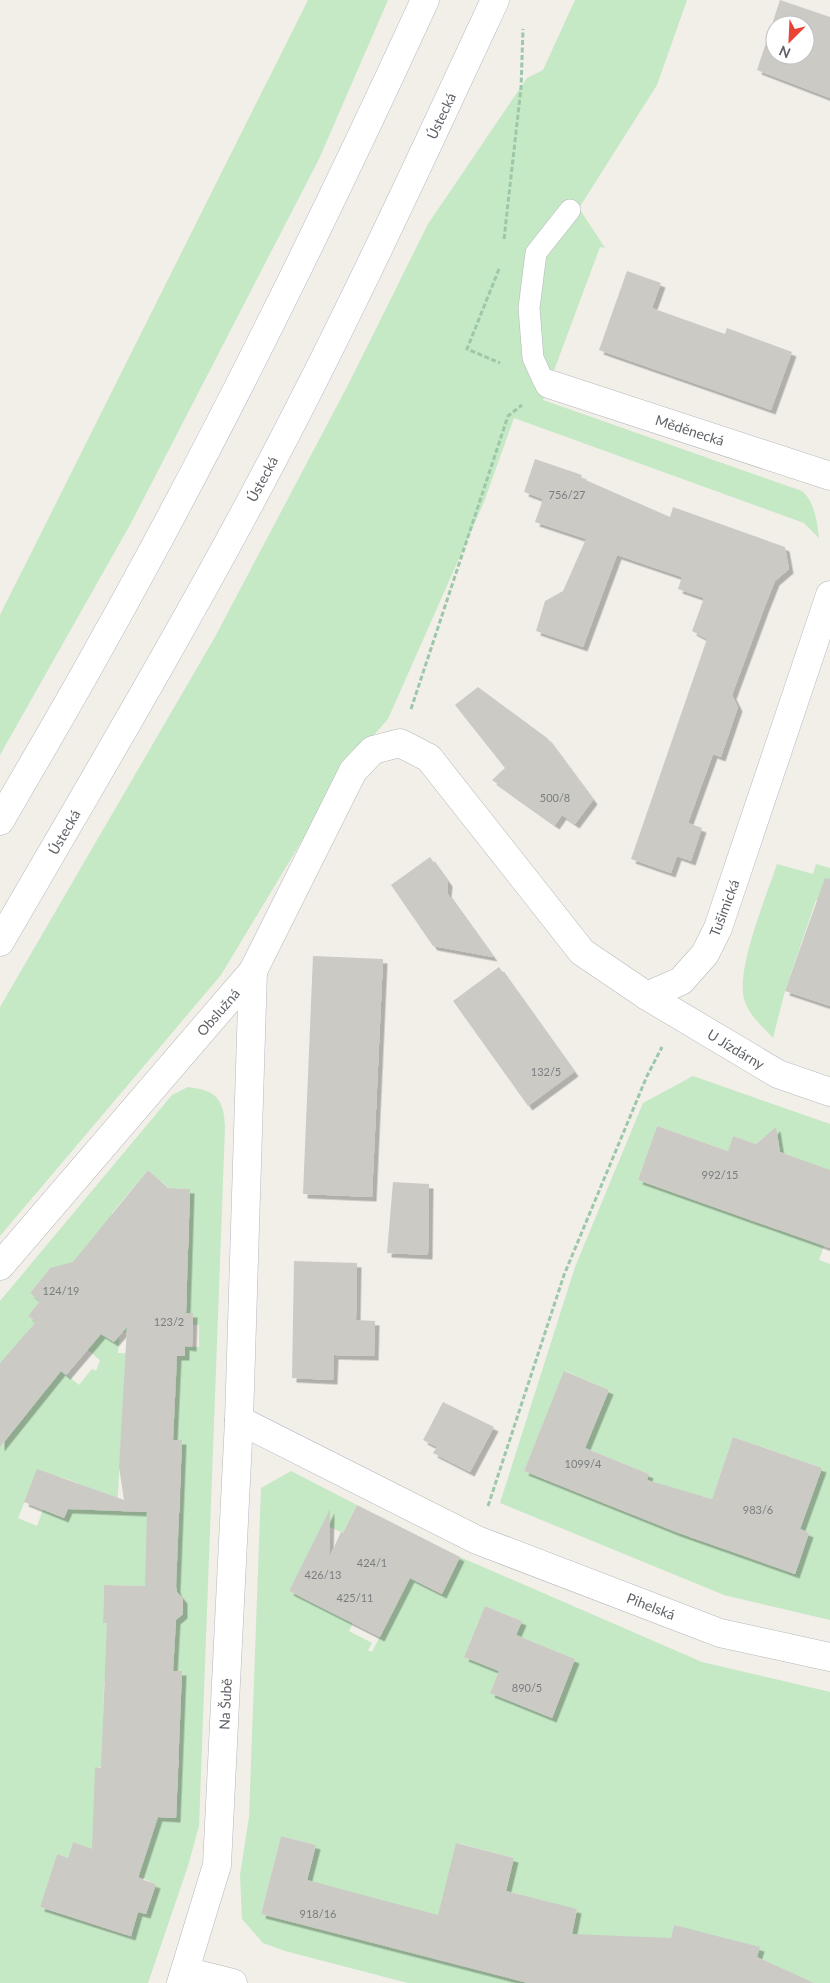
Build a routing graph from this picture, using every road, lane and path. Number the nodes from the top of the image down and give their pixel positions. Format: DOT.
graph roads {
  1 [pos="425,0"];
  2 [pos="495,0"];
  3 [pos="523,20"];
  4 [pos="570,210"];
  5 [pos="504,242"];
  6 [pos="502,262"];
  7 [pos="547,383"];
  8 [pos="830,476"];
  9 [pos="830,595"];
  10 [pos="400,743"];
  11 [pos="0,820"];
  12 [pos="0,942"];
  13 [pos="253,971"];
  14 [pos="647,996"];
  15 [pos="680,1014"];
  16 [pos="830,1092"];
  17 [pos="0,1266"];
  18 [pos="239,1420"];
  19 [pos="477,1540"];
  20 [pos="830,1657"];
  21 [pos="183,1977"];
  22 [pos="233,1983"];
  1 -- 11 [label="street"];
  2 -- 12 [label="street, Ústecká"];
  3 -- 5 [label="path"];
  4 -- 7 [label="lane"];
  6 -- 7 [label="path"];
  7 -- 8 [label="street, Měděnecká"];
  7 -- 10 [label="path"];
  9 -- 14 [label="street, Tušimická"];
  10 -- 13 [label="street, Obslužná"];
  10 -- 14 [label="street"];
  13 -- 17 [label="street, Obslužná"];
  13 -- 18 [label="street, Na Šubě"];
  14 -- 15 [label="street, U Jízdárny"];
  15 -- 16 [label="street, U Jízdárny"];
  15 -- 19 [label="path"];
  18 -- 19 [label="street, Pihelská"];
  18 -- 21 [label="street, Na Šubě"];
  19 -- 20 [label="street, Pihelská"];
  21 -- 22 [label="street"];
}
